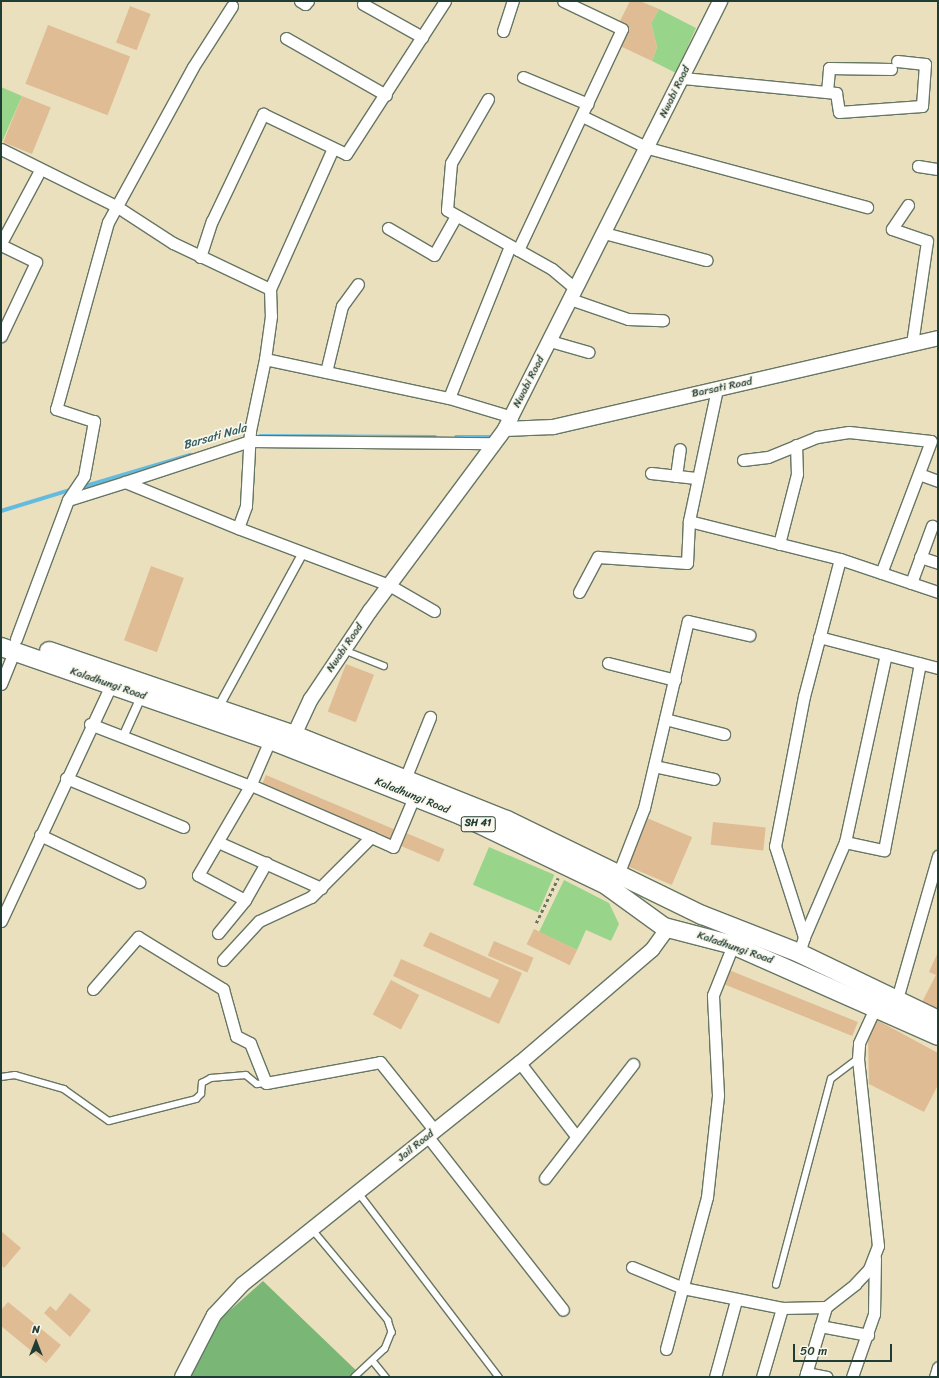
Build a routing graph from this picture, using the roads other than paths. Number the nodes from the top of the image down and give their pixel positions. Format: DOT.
graph roads {
  1 [pos="300,1"];
  2 [pos="308,1"];
  3 [pos="445,1"];
  4 [pos="513,1"];
  5 [pos="563,1"];
  6 [pos="720,1"];
  7 [pos="363,4"];
  8 [pos="232,6"];
  9 [pos="504,31"];
  10 [pos="422,37"];
  11 [pos="286,38"];
  12 [pos="523,77"];
  13 [pos="683,78"];
  14 [pos="827,92"];
  15 [pos="386,95"];
  16 [pos="488,99"];
  17 [pos="588,104"];
  18 [pos="582,116"];
  19 [pos="332,148"];
  20 [pos="648,148"];
  21 [pos="1,149"];
  22 [pos="918,166"];
  23 [pos="938,169"];
  24 [pos="38,174"];
  25 [pos="908,205"];
  26 [pos="116,206"];
  27 [pos="867,207"];
  28 [pos="456,216"];
  29 [pos="388,228"];
  30 [pos="604,233"];
  31 [pos="1,244"];
  32 [pos="514,248"];
  33 [pos="200,257"];
  34 [pos="706,260"];
  35 [pos="358,284"];
  36 [pos="270,289"];
  37 [pos="573,294"];
  38 [pos="663,320"];
  39 [pos="1,336"];
  40 [pos="938,338"];
  41 [pos="550,341"];
  42 [pos="912,344"];
  43 [pos="588,352"];
  44 [pos="265,359"];
  45 [pos="326,372"];
  46 [pos="717,389"];
  47 [pos="449,398"];
  48 [pos="508,423"];
  49 [pos="250,436"];
  50 [pos="934,441"];
  51 [pos="495,443"];
  52 [pos="796,445"];
  53 [pos="680,449"];
  54 [pos="743,460"];
  55 [pos="652,473"];
  56 [pos="919,474"];
  57 [pos="676,476"];
  58 [pos="696,478"];
  59 [pos="938,481"];
  60 [pos="126,482"];
  61 [pos="70,497"];
  62 [pos="689,521"];
  63 [pos="932,526"];
  64 [pos="238,528"];
  65 [pos="779,544"];
  66 [pos="303,553"];
  67 [pos="920,557"];
  68 [pos="840,559"];
  69 [pos="938,563"];
  70 [pos="881,573"];
  71 [pos="911,583"];
  72 [pos="389,585"];
  73 [pos="579,592"];
  74 [pos="938,592"];
  75 [pos="434,611"];
  76 [pos="749,635"];
  77 [pos="819,637"];
  78 [pos="8,643"];
  79 [pos="344,650"];
  80 [pos="886,654"];
  81 [pos="608,663"];
  82 [pos="920,663"];
  83 [pos="384,666"];
  84 [pos="938,668"];
  85 [pos="675,680"];
  86 [pos="1,684"];
  87 [pos="111,685"];
  88 [pos="142,695"];
  89 [pos="218,708"];
  90 [pos="430,717"];
  91 [pos="665,719"];
  92 [pos="90,724"];
  93 [pos="724,734"];
  94 [pos="123,737"];
  95 [pos="270,740"];
  96 [pos="292,741"];
  97 [pos="654,766"];
  98 [pos="66,778"];
  99 [pos="405,779"];
  100 [pos="714,780"];
  101 [pos="251,786"];
  102 [pos="414,797"];
  103 [pos="183,827"];
  104 [pos="40,835"];
  105 [pos="371,837"];
  106 [pos="218,842"];
  107 [pos="845,842"];
  108 [pos="938,856"];
  109 [pos="266,863"];
  110 [pos="618,872"];
  111 [pos="139,882"];
  112 [pos="321,888"];
  113 [pos="664,895"];
  114 [pos="245,900"];
  115 [pos="702,915"];
  116 [pos="652,918"];
  117 [pos="1,921"];
  118 [pos="667,928"];
  119 [pos="218,933"];
  120 [pos="694,933"];
  121 [pos="733,945"];
  122 [pos="798,953"];
  123 [pos="223,960"];
  124 [pos="93,989"];
  125 [pos="897,999"];
  126 [pos="876,1006"];
  127 [pos="938,1020"];
  128 [pos="938,1036"];
  129 [pos="858,1059"];
  130 [pos="520,1063"];
  131 [pos="634,1064"];
  132 [pos="1,1077"];
  133 [pos="266,1083"];
  134 [pos="431,1134"];
  135 [pos="576,1136"];
  136 [pos="545,1178"];
  137 [pos="358,1192"];
  138 [pos="312,1228"];
  139 [pos="875,1257"];
  140 [pos="632,1266"];
  141 [pos="776,1285"];
  142 [pos="682,1288"];
  143 [pos="736,1300"];
  144 [pos="826,1306"];
  145 [pos="782,1308"];
  146 [pos="563,1310"];
  147 [pos="820,1326"];
  148 [pos="868,1335"];
  149 [pos="666,1349"];
  150 [pos="373,1361"];
  151 [pos="938,1367"];
  152 [pos="805,1375"];
  153 [pos="182,1377"];
  154 [pos="355,1377"];
  155 [pos="386,1377"];
  156 [pos="499,1377"];
  157 [pos="715,1377"];
  158 [pos="762,1377"];
  159 [pos="827,1377"];
  160 [pos="852,1377"];
  161 [pos="935,1377"];
  1 -- 2 [label="street"];
  3 -- 10 [label="street"];
  4 -- 9 [label="street"];
  5 -- 17 [label="street"];
  6 -- 13 [label="street, Nwabi Road"];
  7 -- 10 [label="street"];
  8 -- 26 [label="street"];
  10 -- 15 [label="street"];
  11 -- 15 [label="street"];
  12 -- 17 [label="street"];
  13 -- 14 [label="street"];
  13 -- 20 [label="street, Nwabi Road"];
  14 -- 14 [label="street"];
  15 -- 19 [label="street"];
  16 -- 28 [label="street"];
  17 -- 18 [label="street"];
  18 -- 20 [label="street"];
  18 -- 32 [label="street"];
  19 -- 33 [label="street"];
  19 -- 36 [label="street"];
  20 -- 27 [label="street"];
  20 -- 30 [label="street, Nwabi Road"];
  21 -- 26 [label="street"];
  22 -- 23 [label="street"];
  24 -- 31 [label="street"];
  25 -- 42 [label="street"];
  26 -- 33 [label="street"];
  26 -- 61 [label="street"];
  28 -- 29 [label="street"];
  28 -- 32 [label="street"];
  30 -- 34 [label="street"];
  30 -- 37 [label="street, Nwabi Road"];
  31 -- 39 [label="street"];
  32 -- 37 [label="street"];
  32 -- 47 [label="street"];
  33 -- 36 [label="street"];
  35 -- 45 [label="street"];
  36 -- 44 [label="street"];
  37 -- 38 [label="street"];
  37 -- 41 [label="street, Nwabi Road"];
  40 -- 42 [label="street, Barsati Road"];
  41 -- 43 [label="street"];
  41 -- 48 [label="street, Nwabi Road"];
  42 -- 46 [label="street, Barsati Road"];
  44 -- 45 [label="street"];
  44 -- 49 [label="street"];
  45 -- 47 [label="street"];
  46 -- 48 [label="street, Barsati Road"];
  46 -- 58 [label="street"];
  47 -- 48 [label="street"];
  48 -- 51 [label="street, Nwabi Road"];
  49 -- 51 [label="street"];
  49 -- 60 [label="street"];
  49 -- 64 [label="street"];
  50 -- 52 [label="street"];
  50 -- 56 [label="street"];
  51 -- 72 [label="street, Nwabi Road"];
  52 -- 54 [label="street"];
  52 -- 65 [label="street"];
  53 -- 57 [label="street"];
  55 -- 57 [label="street"];
  56 -- 59 [label="street"];
  56 -- 70 [label="street"];
  57 -- 58 [label="street"];
  58 -- 62 [label="street"];
  60 -- 61 [label="street"];
  60 -- 64 [label="street"];
  61 -- 78 [label="street"];
  62 -- 65 [label="street"];
  62 -- 73 [label="street"];
  63 -- 67 [label="street"];
  64 -- 66 [label="street"];
  65 -- 68 [label="street"];
  66 -- 72 [label="street"];
  66 -- 89 [label="street"];
  67 -- 69 [label="street"];
  67 -- 71 [label="street"];
  68 -- 70 [label="street"];
  68 -- 77 [label="street"];
  70 -- 71 [label="street"];
  71 -- 74 [label="street"];
  72 -- 75 [label="street"];
  72 -- 79 [label="street, Nwabi Road"];
  76 -- 85 [label="street"];
  77 -- 80 [label="street"];
  77 -- 122 [label="street"];
  78 -- 86 [label="street"];
  78 -- 87 [label="main road, Kaladhungi Road / SH 41"];
  78 -- 89 [label="main road, Kaladhungi Road / SH 41"];
  79 -- 83 [label="lane"];
  79 -- 96 [label="street, Nwabi Road"];
  80 -- 82 [label="street"];
  80 -- 107 [label="street"];
  81 -- 85 [label="street"];
  82 -- 84 [label="street"];
  82 -- 107 [label="street"];
  85 -- 91 [label="street"];
  87 -- 88 [label="main road, Kaladhungi Road / SH 41"];
  87 -- 92 [label="street"];
  88 -- 94 [label="street"];
  88 -- 95 [label="main road, Kaladhungi Road / SH 41"];
  89 -- 96 [label="main road, Kaladhungi Road / SH 41"];
  90 -- 99 [label="street"];
  91 -- 93 [label="street"];
  91 -- 97 [label="street"];
  92 -- 94 [label="street"];
  92 -- 98 [label="street"];
  94 -- 101 [label="street"];
  95 -- 96 [label="main road, Kaladhungi Road / SH 41"];
  95 -- 101 [label="street"];
  96 -- 99 [label="main road, Kaladhungi Road / SH 41"];
  96 -- 102 [label="main road, Kaladhungi Road / SH 41"];
  97 -- 100 [label="street"];
  97 -- 110 [label="street"];
  98 -- 103 [label="street"];
  98 -- 104 [label="street"];
  99 -- 110 [label="main road, Kaladhungi Road / SH 41"];
  101 -- 105 [label="street"];
  101 -- 106 [label="street"];
  102 -- 105 [label="street"];
  102 -- 116 [label="main road, Kaladhungi Road / SH 41"];
  104 -- 111 [label="street"];
  104 -- 117 [label="street"];
  105 -- 112 [label="street"];
  106 -- 109 [label="street"];
  106 -- 114 [label="street"];
  107 -- 122 [label="street"];
  108 -- 125 [label="street"];
  109 -- 112 [label="street"];
  109 -- 114 [label="street"];
  110 -- 113 [label="main road, Kaladhungi Road / SH 41"];
  112 -- 123 [label="street"];
  113 -- 115 [label="main road, Kaladhungi Road / SH 41"];
  113 -- 116 [label="main road"];
  114 -- 119 [label="street"];
  115 -- 120 [label="main road"];
  115 -- 122 [label="main road, Kaladhungi Road / SH 41"];
  116 -- 118 [label="main road, Kaladhungi Road / SH 41"];
  118 -- 120 [label="main road, Kaladhungi Road / SH 41"];
  118 -- 130 [label="street, Jail Road"];
  120 -- 121 [label="main road, Kaladhungi Road / SH 41"];
  121 -- 122 [label="main road, Kaladhungi Road / SH 41"];
  121 -- 142 [label="street"];
  122 -- 125 [label="main road, Kaladhungi Road / SH 41"];
  122 -- 126 [label="main road, Kaladhungi Road / SH 41"];
  124 -- 133 [label="street"];
  125 -- 127 [label="main road, Kaladhungi Road / SH 41"];
  126 -- 128 [label="main road, Kaladhungi Road / SH 41"];
  126 -- 129 [label="street"];
  129 -- 139 [label="street"];
  129 -- 141 [label="lane"];
  130 -- 134 [label="street, Jail Road"];
  130 -- 135 [label="street"];
  131 -- 135 [label="street"];
  132 -- 133 [label="lane"];
  133 -- 134 [label="street"];
  134 -- 137 [label="street, Jail Road"];
  134 -- 146 [label="street"];
  135 -- 136 [label="street"];
  137 -- 138 [label="street, Jail Road"];
  137 -- 156 [label="lane"];
  138 -- 150 [label="lane"];
  138 -- 153 [label="street, Jail Road"];
  139 -- 144 [label="street"];
  139 -- 148 [label="street"];
  140 -- 142 [label="street"];
  142 -- 143 [label="street"];
  142 -- 149 [label="street"];
  143 -- 145 [label="street"];
  143 -- 157 [label="street"];
  144 -- 145 [label="street"];
  144 -- 147 [label="street"];
  145 -- 158 [label="street"];
  147 -- 148 [label="street"];
  147 -- 152 [label="street"];
  148 -- 160 [label="street"];
  150 -- 154 [label="lane"];
  150 -- 155 [label="lane"];
  151 -- 161 [label="street"];
  152 -- 159 [label="street"];
}
